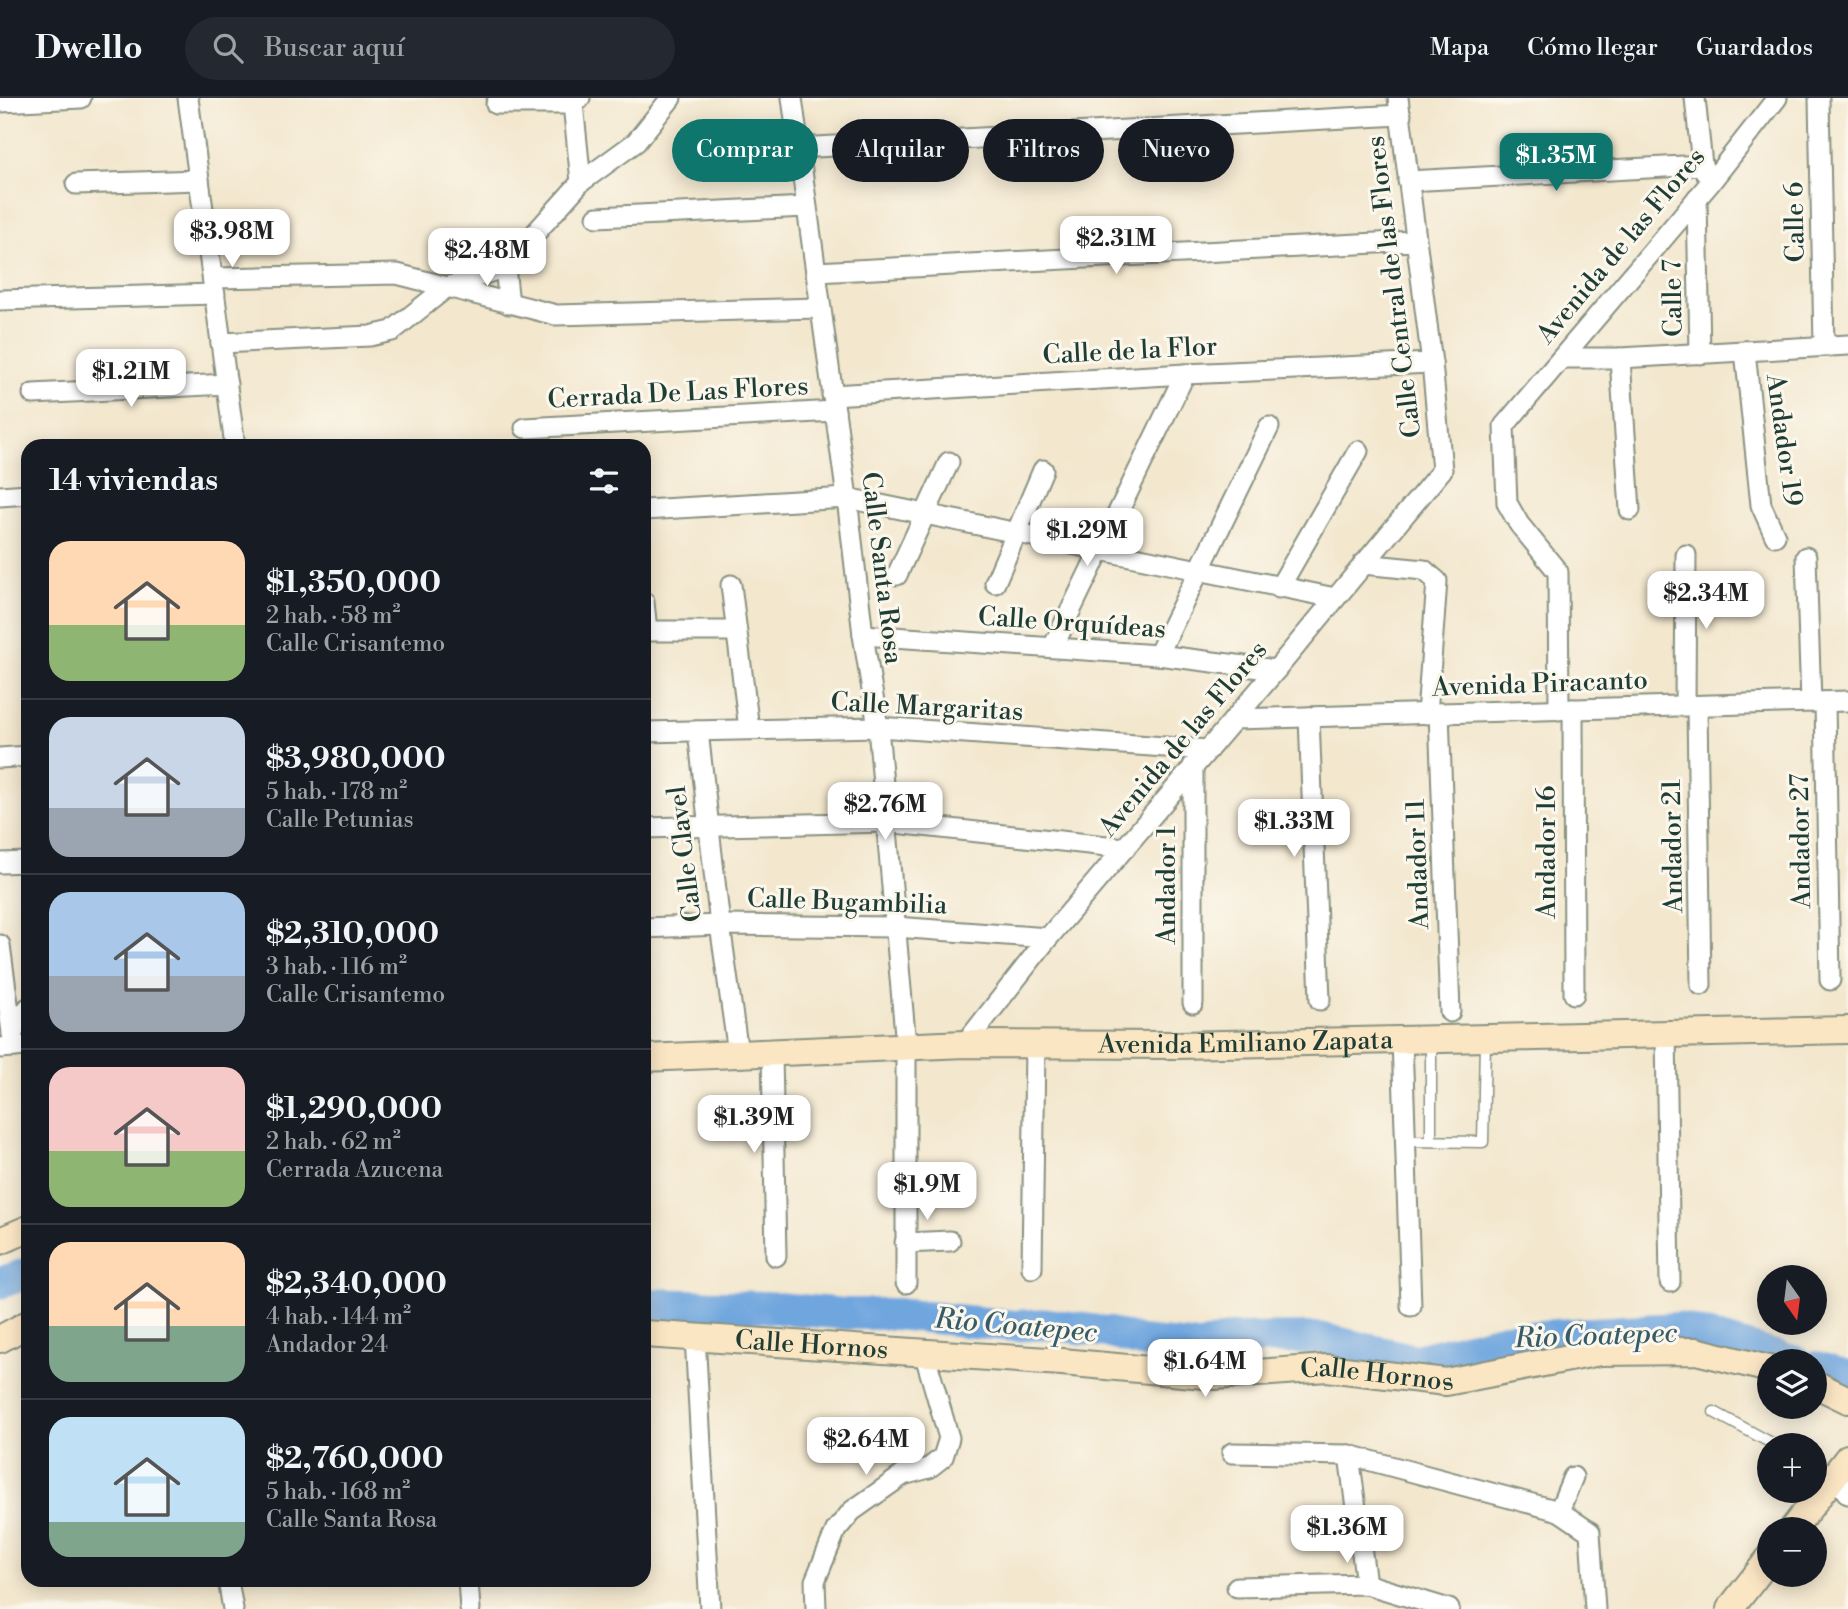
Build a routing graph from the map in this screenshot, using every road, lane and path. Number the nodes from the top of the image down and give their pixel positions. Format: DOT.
graph roads {
  1 [pos="80,98"];
  2 [pos="188,98"];
  3 [pos="671,98"];
  4 [pos="792,98"];
  5 [pos="1695,98"];
  6 [pos="1777,98"];
  7 [pos="1819,98"];
  8 [pos="577,101"];
  9 [pos="0,102"];
  10 [pos="495,104"];
  11 [pos="1400,107"];
  12 [pos="795,119"];
  13 [pos="818,147"];
  14 [pos="1706,173"];
  15 [pos="199,180"];
  16 [pos="1408,181"];
  17 [pos="581,182"];
  18 [pos="803,182"];
  19 [pos="76,184"];
  20 [pos="1697,198"];
  21 [pos="806,207"];
  22 [pos="597,217"];
  23 [pos="1415,241"];
  24 [pos="505,267"];
  25 [pos="816,272"];
  26 [pos="214,286"];
  27 [pos="447,287"];
  28 [pos="0,300"];
  29 [pos="509,304"];
  30 [pos="819,308"];
  31 [pos="221,343"];
  32 [pos="1848,345"];
  33 [pos="1824,346"];
  34 [pos="1745,351"];
  35 [pos="1700,354"];
  36 [pos="1562,358"];
  37 [pos="1620,358"];
  38 [pos="1432,363"];
  39 [pos="1185,374"];
  40 [pos="227,384"];
  41 [pos="33,394"];
  42 [pos="834,403"];
  43 [pos="1504,426"];
  44 [pos="1269,427"];
  45 [pos="525,428"];
  46 [pos="234,439"];
  47 [pos="1358,451"];
  48 [pos="949,462"];
  49 [pos="1043,470"];
  50 [pos="1442,470"];
  51 [pos="21,494"];
  52 [pos="0,496"];
  53 [pos="847,498"];
  54 [pos="651,510"];
  55 [pos="1630,510"];
  56 [pos="926,515"];
  57 [pos="1017,533"];
  58 [pos="1775,536"];
  59 [pos="1100,550"];
  60 [pos="1686,555"];
  61 [pos="1806,557"];
  62 [pos="1363,564"];
  63 [pos="1200,570"];
  64 [pos="897,575"];
  65 [pos="995,583"];
  66 [pos="731,585"];
  67 [pos="1279,587"];
  68 [pos="1335,598"];
  69 [pos="651,631"];
  70 [pos="736,631"];
  71 [pos="863,635"];
  72 [pos="1053,647"];
  73 [pos="1158,655"];
  74 [pos="1276,670"];
  75 [pos="1848,701"];
  76 [pos="1818,702"];
  77 [pos="1691,706"];
  78 [pos="1566,710"];
  79 [pos="1433,713"];
  80 [pos="1309,717"];
  81 [pos="1234,719"];
  82 [pos="878,727"];
  83 [pos="749,729"];
  84 [pos="698,731"];
  85 [pos="651,732"];
  86 [pos="1208,750"];
  87 [pos="21,756"];
  88 [pos="0,758"];
  89 [pos="1193,766"];
  90 [pos="886,821"];
  91 [pos="708,826"];
  92 [pos="651,828"];
  93 [pos="1125,848"];
  94 [pos="21,862"];
  95 [pos="0,863"];
  96 [pos="720,925"];
  97 [pos="895,927"];
  98 [pos="651,928"];
  99 [pos="1048,938"];
  100 [pos="0,951"];
  101 [pos="1830,980"];
  102 [pos="1701,985"];
  103 [pos="1574,995"];
  104 [pos="1320,1000"];
  105 [pos="1193,1003"];
  106 [pos="1450,1012"];
  107 [pos="21,1026"];
  108 [pos="1848,1030"];
  109 [pos="1666,1034"];
  110 [pos="1485,1037"];
  111 [pos="1402,1040"];
  112 [pos="1431,1040"];
  113 [pos="14,1044"];
  114 [pos="965,1044"];
  115 [pos="1035,1044"];
  116 [pos="906,1046"];
  117 [pos="738,1053"];
  118 [pos="772,1054"];
  119 [pos="651,1058"];
  120 [pos="1406,1141"];
  121 [pos="1431,1141"];
  122 [pos="21,1233"];
  123 [pos="0,1241"];
  124 [pos="950,1241"];
  125 [pos="905,1243"];
  126 [pos="776,1256"];
  127 [pos="1032,1268"];
  128 [pos="1670,1282"];
  129 [pos="906,1283"];
  130 [pos="1411,1306"];
  131 [pos="21,1328"];
  132 [pos="651,1334"];
  133 [pos="695,1336"];
  134 [pos="0,1339"];
  135 [pos="923,1352"];
  136 [pos="1757,1366"];
  137 [pos="1827,1390"];
  138 [pos="1848,1401"];
  139 [pos="1714,1412"];
  140 [pos="1757,1435"];
  141 [pos="1232,1453"];
  142 [pos="1349,1455"];
  143 [pos="1836,1474"];
  144 [pos="1573,1477"];
  145 [pos="1559,1511"];
  146 [pos="1802,1517"];
  147 [pos="1757,1574"];
  148 [pos="1366,1584"];
  149 [pos="229,1587"];
  150 [pos="468,1587"];
  151 [pos="1237,1587"];
  152 [pos="233,1609"];
  153 [pos="470,1609"];
  154 [pos="710,1609"];
  155 [pos="816,1609"];
  156 [pos="1448,1609"];
  157 [pos="1595,1609"];
  158 [pos="1730,1609"];
  1 -- 9 [label="street"];
  2 -- 15 [label="street"];
  3 -- 17 [label="street"];
  4 -- 12 [label="street, Calle Santa Rosa"];
  5 -- 14 [label="street"];
  6 -- 14 [label="street, Avenida de las Flores"];
  7 -- 33 [label="street, Calle 6"];
  8 -- 10 [label="street"];
  8 -- 17 [label="street"];
  11 -- 13 [label="street"];
  11 -- 16 [label="street, Calle Central de las Flores"];
  14 -- 16 [label="street"];
  14 -- 20 [label="street, Avenida de las Flores"];
  15 -- 19 [label="street"];
  15 -- 26 [label="street"];
  16 -- 23 [label="street, Calle Central de las Flores"];
  17 -- 24 [label="street"];
  18 -- 21 [label="street, Calle Santa Rosa"];
  20 -- 35 [label="street, Calle 7"];
  20 -- 36 [label="street, Avenida de las Flores"];
  21 -- 22 [label="street"];
  21 -- 25 [label="street, Calle Santa Rosa"];
  23 -- 25 [label="street"];
  23 -- 38 [label="street, Calle Central de las Flores"];
  24 -- 27 [label="street"];
  24 -- 29 [label="street"];
  25 -- 30 [label="street, Calle Santa Rosa"];
  26 -- 27 [label="street"];
  26 -- 28 [label="street"];
  26 -- 31 [label="street"];
  27 -- 29 [label="street"];
  27 -- 31 [label="street"];
  29 -- 30 [label="street"];
  30 -- 42 [label="street, Calle Santa Rosa"];
  31 -- 40 [label="street"];
  32 -- 33 [label="street"];
  33 -- 34 [label="street"];
  34 -- 35 [label="street"];
  34 -- 58 [label="street, Andador 19"];
  35 -- 37 [label="street"];
  36 -- 37 [label="street"];
  36 -- 43 [label="street, Avenida de las Flores"];
  37 -- 55 [label="street"];
  38 -- 39 [label="street, Calle de la Flor"];
  38 -- 50 [label="street, Calle Central de las Flores"];
  39 -- 42 [label="street, Calle de la Flor"];
  39 -- 59 [label="street"];
  40 -- 41 [label="street"];
  40 -- 46 [label="street"];
  42 -- 45 [label="street, Cerrada De Las Flores"];
  42 -- 53 [label="street, Calle Santa Rosa"];
  43 -- 78 [label="street, Andador 16"];
  44 -- 63 [label="street"];
  47 -- 67 [label="street"];
  48 -- 56 [label="street"];
  49 -- 57 [label="street"];
  50 -- 62 [label="street, Avenida de las Flores"];
  51 -- 52 [label="street"];
  53 -- 54 [label="street"];
  53 -- 56 [label="street"];
  53 -- 71 [label="street, Calle Santa Rosa"];
  56 -- 57 [label="street"];
  56 -- 64 [label="street"];
  57 -- 59 [label="street"];
  57 -- 65 [label="street"];
  59 -- 63 [label="street"];
  59 -- 72 [label="street"];
  60 -- 77 [label="street, Andador 21"];
  61 -- 76 [label="street"];
  62 -- 68 [label="street, Avenida de las Flores"];
  62 -- 79 [label="street, Andador 11"];
  63 -- 67 [label="street"];
  63 -- 73 [label="street"];
  66 -- 70 [label="street"];
  67 -- 68 [label="street"];
  68 -- 74 [label="street, Avenida de las Flores"];
  69 -- 70 [label="street"];
  70 -- 83 [label="street"];
  71 -- 72 [label="street, Calle Orquídeas"];
  71 -- 82 [label="street, Calle Santa Rosa"];
  72 -- 73 [label="street, Calle Orquídeas"];
  73 -- 74 [label="street, Calle Orquídeas"];
  74 -- 81 [label="street, Avenida de las Flores"];
  75 -- 76 [label="street, Avenida Piracanto"];
  76 -- 77 [label="street, Avenida Piracanto"];
  76 -- 101 [label="street, Andador 27"];
  77 -- 78 [label="street, Avenida Piracanto"];
  77 -- 102 [label="street, Andador 21"];
  78 -- 79 [label="street, Avenida Piracanto"];
  78 -- 103 [label="street, Andador 16"];
  79 -- 80 [label="street, Avenida Piracanto"];
  79 -- 106 [label="street, Andador 11"];
  80 -- 81 [label="street, Avenida Piracanto"];
  80 -- 104 [label="street"];
  81 -- 86 [label="street, Avenida de las Flores"];
  82 -- 83 [label="street, Calle Margaritas"];
  82 -- 86 [label="street, Calle Margaritas"];
  82 -- 90 [label="street, Calle Santa Rosa"];
  83 -- 84 [label="street, Calle Margaritas"];
  84 -- 85 [label="street, Calle Margaritas"];
  84 -- 91 [label="street, Calle Clavel"];
  86 -- 89 [label="street, Avenida de las Flores"];
  87 -- 88 [label="street"];
  89 -- 93 [label="street, Avenida de las Flores"];
  89 -- 105 [label="street, Andador 1"];
  90 -- 91 [label="street"];
  90 -- 93 [label="street"];
  90 -- 97 [label="street, Calle Santa Rosa"];
  91 -- 92 [label="street"];
  91 -- 96 [label="street, Calle Clavel"];
  93 -- 99 [label="street, Avenida de las Flores"];
  94 -- 95 [label="street"];
  96 -- 97 [label="street, Calle Bugambilia"];
  96 -- 98 [label="street, Calle Bugambilia"];
  96 -- 117 [label="street, Calle Clavel"];
  97 -- 99 [label="street, Calle Bugambilia"];
  97 -- 116 [label="street, Calle Santa Rosa"];
  99 -- 114 [label="street, Avenida de las Flores"];
  100 -- 113 [label="street"];
  107 -- 113 [label="street"];
  108 -- 109 [label="street, Avenida Emiliano Zapata"];
  109 -- 110 [label="street, Avenida Emiliano Zapata"];
  109 -- 128 [label="street"];
  110 -- 112 [label="street, Avenida Emiliano Zapata"];
  110 -- 121 [label="lane"];
  111 -- 112 [label="street, Avenida Emiliano Zapata"];
  111 -- 115 [label="street, Avenida Emiliano Zapata"];
  111 -- 120 [label="street"];
  112 -- 121 [label="lane"];
  114 -- 115 [label="street, Avenida Emiliano Zapata"];
  114 -- 116 [label="street, Avenida Emiliano Zapata"];
  115 -- 127 [label="street"];
  116 -- 118 [label="street, Avenida Emiliano Zapata"];
  116 -- 125 [label="street, Calle Santa Rosa"];
  117 -- 118 [label="street, Avenida Emiliano Zapata"];
  117 -- 119 [label="street, Avenida Emiliano Zapata"];
  118 -- 126 [label="street"];
  120 -- 121 [label="lane"];
  120 -- 130 [label="street"];
  122 -- 123 [label="street"];
  124 -- 125 [label="street"];
  125 -- 129 [label="street, Calle Santa Rosa"];
  131 -- 134 [label="street"];
  132 -- 133 [label="street, Calle Hornos"];
  133 -- 135 [label="street, Calle Hornos"];
  133 -- 154 [label="street"];
  135 -- 136 [label="street, Calle Hornos"];
  135 -- 155 [label="street"];
  137 -- 138 [label="street"];
  139 -- 140 [label="lane"];
  141 -- 142 [label="street"];
  142 -- 145 [label="street"];
  142 -- 148 [label="street"];
  143 -- 146 [label="street"];
  144 -- 145 [label="street"];
  145 -- 157 [label="street"];
  147 -- 158 [label="street"];
  148 -- 151 [label="street"];
  148 -- 156 [label="street"];
  149 -- 152 [label="street"];
  150 -- 153 [label="street"];
}
